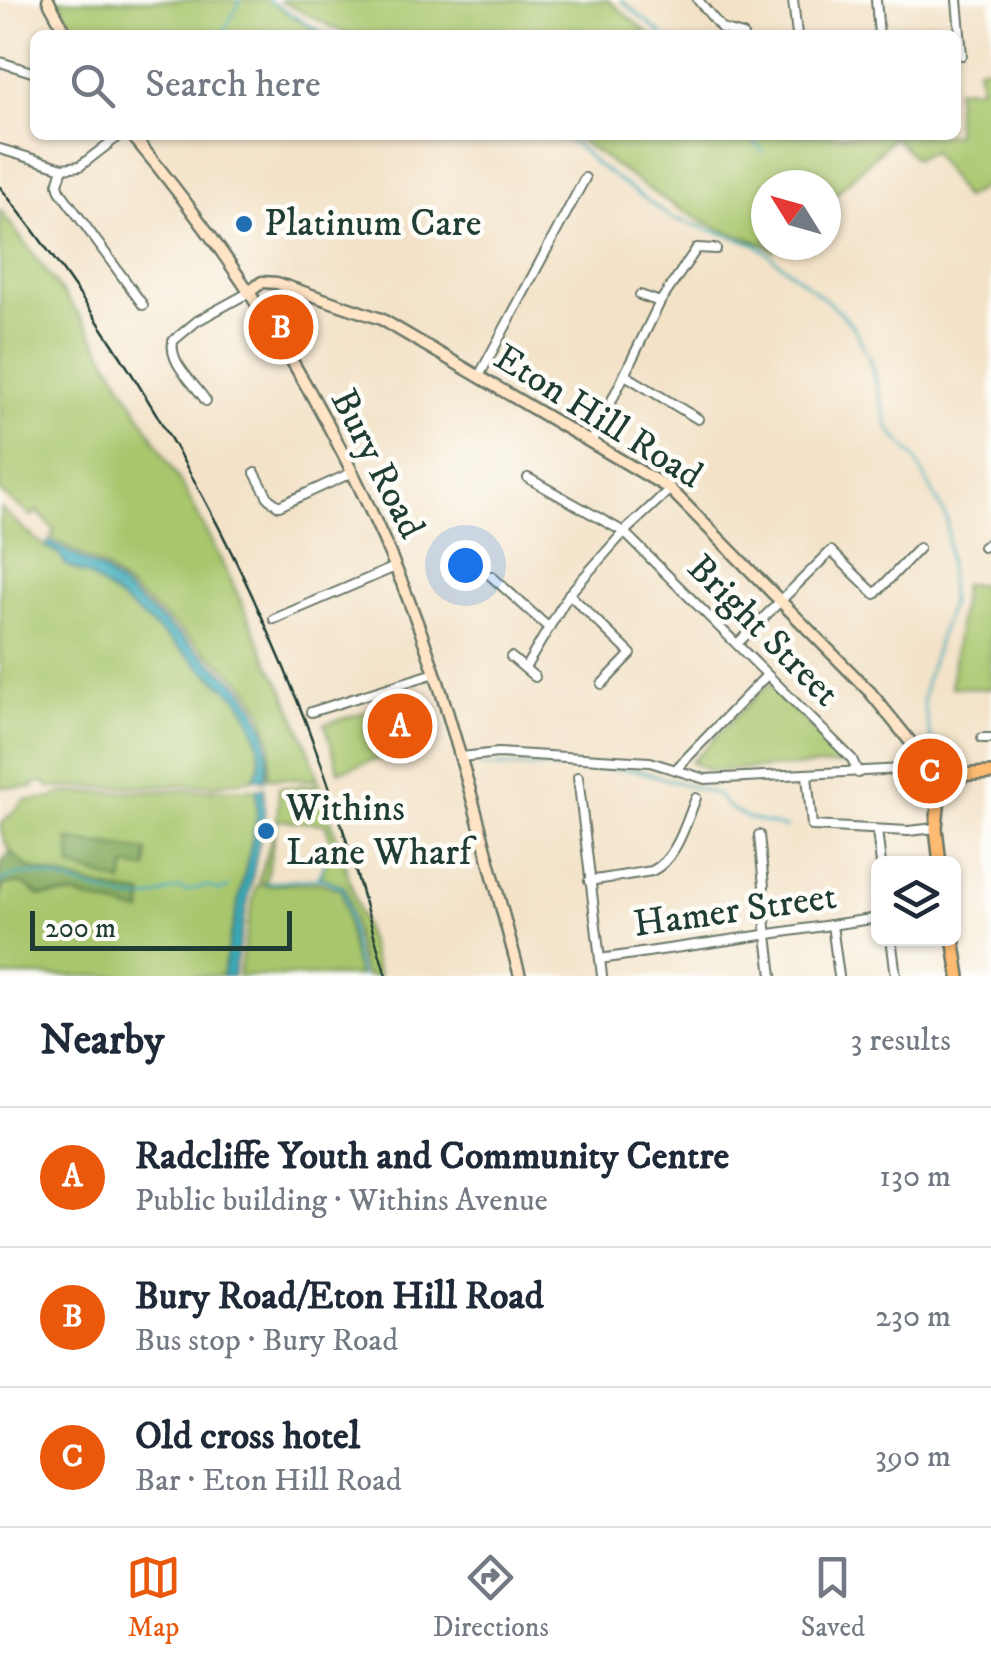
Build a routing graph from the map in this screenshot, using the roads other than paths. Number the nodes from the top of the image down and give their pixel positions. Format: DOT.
graph roads {
  1 [pos="48,0"];
  2 [pos="698,0"];
  3 [pos="793,0"];
  4 [pos="876,0"];
  5 [pos="957,0"];
  6 [pos="64,30"];
  7 [pos="726,30"];
  8 [pos="796,30"];
  9 [pos="879,30"];
  10 [pos="960,30"];
  11 [pos="961,44"];
  12 [pos="962,55"];
  13 [pos="0,62"];
  14 [pos="30,71"];
  15 [pos="114,140"];
  16 [pos="136,140"];
  17 [pos="0,149"];
  18 [pos="63,168"];
  19 [pos="585,178"];
  20 [pos="716,250"];
  21 [pos="248,293"];
  22 [pos="640,296"];
  23 [pos="660,302"];
  24 [pos="144,304"];
  25 [pos="625,375"];
  26 [pos="478,376"];
  27 [pos="206,402"];
  28 [pos="698,418"];
  29 [pos="591,443"];
  30 [pos="255,473"];
  31 [pos="351,474"];
  32 [pos="528,478"];
  33 [pos="670,489"];
  34 [pos="624,532"];
  35 [pos="919,548"];
  36 [pos="395,567"];
  37 [pos="491,576"];
  38 [pos="569,594"];
  39 [pos="782,600"];
  40 [pos="274,618"];
  41 [pos="549,628"];
  42 [pos="737,644"];
  43 [pos="511,657"];
  44 [pos="525,668"];
  45 [pos="435,673"];
  46 [pos="767,675"];
  47 [pos="536,677"];
  48 [pos="602,684"];
  49 [pos="312,712"];
  50 [pos="461,757"];
  51 [pos="928,765"];
  52 [pos="676,769"];
  53 [pos="858,773"];
  54 [pos="991,773"];
  55 [pos="807,776"];
  56 [pos="578,777"];
  57 [pos="943,782"];
  58 [pos="696,798"];
  59 [pos="936,828"];
  60 [pos="876,830"];
  61 [pos="759,835"];
  62 [pos="880,856"];
  63 [pos="939,856"];
  64 [pos="589,881"];
  65 [pos="871,919"];
  66 [pos="832,926"];
  67 [pos="766,933"];
  68 [pos="892,946"];
  69 [pos="954,946"];
  70 [pos="600,959"];
  71 [pos="520,976"];
  72 [pos="602,976"];
  73 [pos="772,976"];
  74 [pos="839,976"];
  75 [pos="896,976"];
  76 [pos="959,976"];
  1 -- 6 [label="street"];
  2 -- 7 [label="street"];
  3 -- 8 [label="street"];
  4 -- 9 [label="street"];
  5 -- 10 [label="street"];
  11 -- 12 [label="street"];
  13 -- 14 [label="street"];
  15 -- 18 [label="street"];
  16 -- 21 [label="street, Bury Road"];
  17 -- 18 [label="street"];
  18 -- 24 [label="street"];
  19 -- 26 [label="street"];
  20 -- 23 [label="street"];
  21 -- 26 [label="street, Eton Hill Road"];
  21 -- 27 [label="street"];
  21 -- 31 [label="street, Bury Road"];
  22 -- 23 [label="street"];
  23 -- 25 [label="street"];
  25 -- 28 [label="street"];
  25 -- 29 [label="street"];
  26 -- 29 [label="street, Eton Hill Road"];
  29 -- 33 [label="street, Eton Hill Road"];
  30 -- 31 [label="street"];
  31 -- 36 [label="street, Bury Road"];
  32 -- 34 [label="street, Bright Street"];
  33 -- 34 [label="street"];
  33 -- 39 [label="street, Eton Hill Road"];
  34 -- 38 [label="street"];
  34 -- 42 [label="street, Bright Street"];
  35 -- 39 [label="street"];
  36 -- 40 [label="street"];
  36 -- 45 [label="street, Bury Road"];
  37 -- 41 [label="street"];
  38 -- 41 [label="street"];
  38 -- 48 [label="street"];
  39 -- 42 [label="street"];
  39 -- 51 [label="street, Eton Hill Road"];
  41 -- 44 [label="street"];
  42 -- 46 [label="street, Bright Street"];
  43 -- 44 [label="street"];
  44 -- 47 [label="street"];
  45 -- 49 [label="street"];
  45 -- 50 [label="street, Bury Road"];
  46 -- 52 [label="street"];
  46 -- 53 [label="street, Bright Street"];
  50 -- 52 [label="street"];
  50 -- 71 [label="street, Bury Road"];
  51 -- 53 [label="street"];
  51 -- 57 [label="street, Eton Hill Road"];
  52 -- 55 [label="street"];
  53 -- 55 [label="street"];
  54 -- 57 [label="main road"];
  55 -- 60 [label="street"];
  56 -- 64 [label="street"];
  57 -- 59 [label="main road"];
  58 -- 64 [label="street"];
  59 -- 60 [label="street"];
  59 -- 63 [label="main road"];
  60 -- 62 [label="street"];
  61 -- 67 [label="street"];
  64 -- 70 [label="street"];
  65 -- 66 [label="street, Hamer Street"];
  66 -- 67 [label="street, Hamer Street"];
  66 -- 74 [label="street"];
  67 -- 70 [label="street, Hamer Street"];
  67 -- 73 [label="street"];
  68 -- 75 [label="street"];
  69 -- 76 [label="main road"];
  70 -- 72 [label="street"];
}
